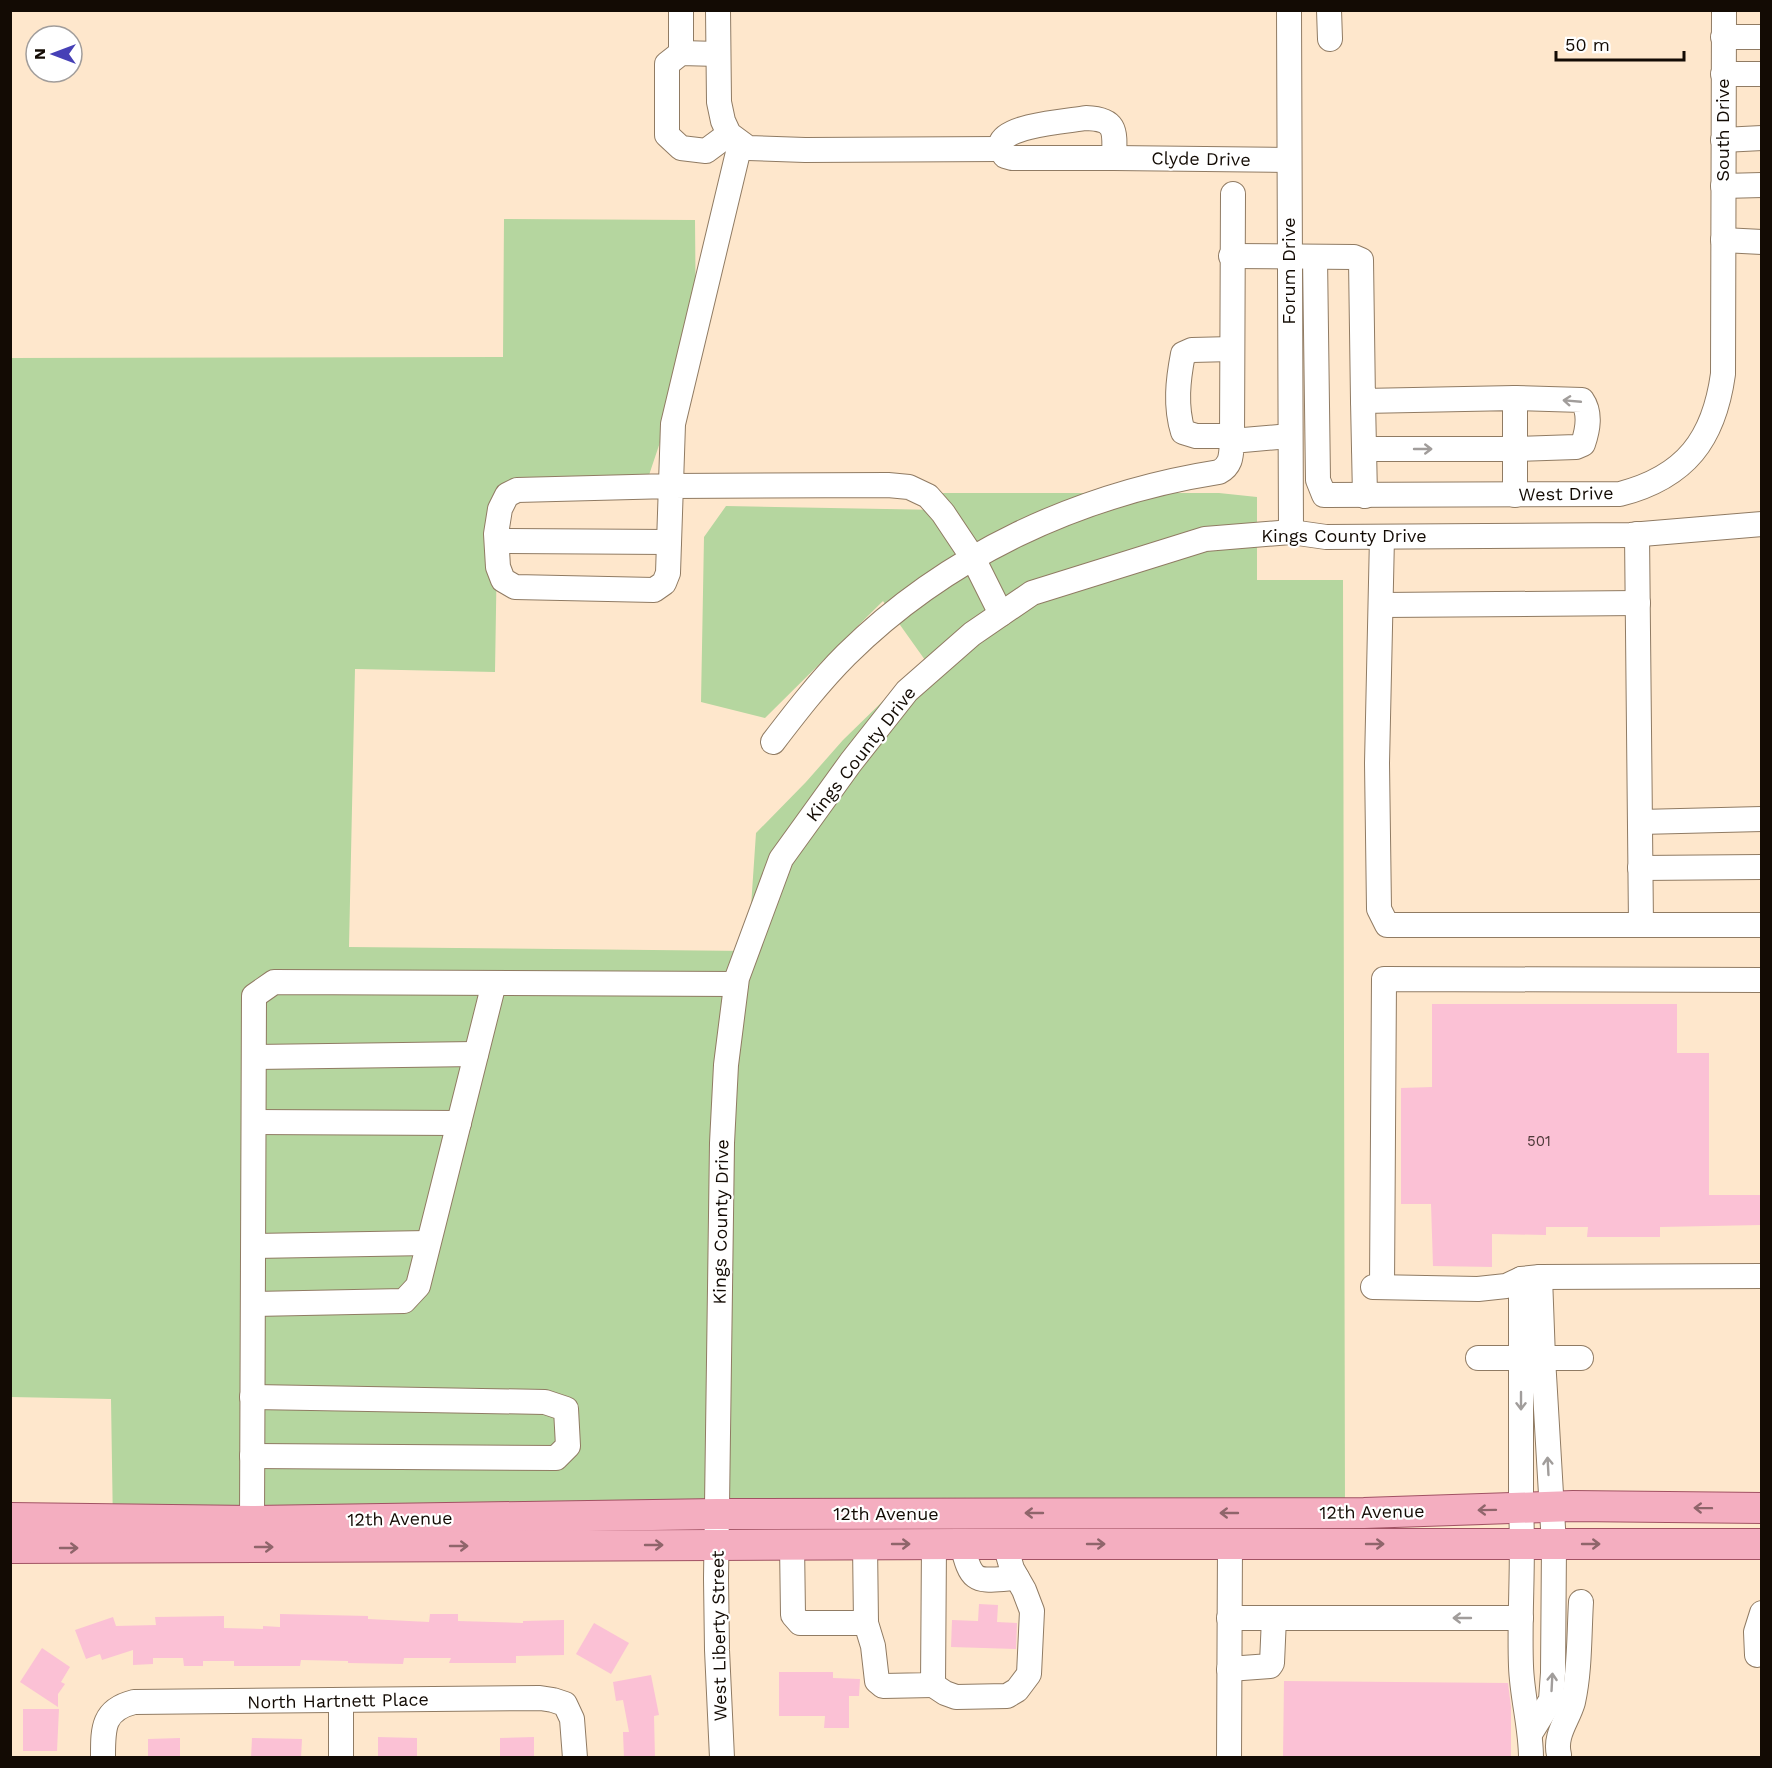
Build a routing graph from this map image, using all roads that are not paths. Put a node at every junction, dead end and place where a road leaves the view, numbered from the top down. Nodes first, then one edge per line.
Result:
1 (681, 10) edge
2 (718, 10) edge
3 (1289, 10) edge
4 (1329, 10) edge
5 (1724, 10) edge
6 (1723, 37) junction
7 (1761, 37) edge
8 (1330, 39) dead end
9 (681, 53) junction
10 (718, 54) junction
11 (1723, 74) junction
12 (1761, 74) edge
13 (1761, 138) edge
14 (734, 139) junction
15 (1723, 140) junction
16 (1000, 148) junction
17 (1114, 158) junction
18 (1289, 160) junction
19 (1761, 185) edge
20 (1723, 186) junction
21 (1233, 194) dead end
22 (1761, 242) edge
23 (1723, 245) junction
24 (1231, 256) junction
25 (1289, 257) junction
26 (1315, 257) junction
27 (1232, 349) junction
28 (1515, 398) junction
29 (1364, 401) junction
30 (1290, 436) junction
31 (1232, 439) junction
32 (1364, 449) junction
33 (1515, 449) junction
34 (671, 486) junction
35 (1515, 495) junction
36 (1365, 496) junction
37 (1761, 524) edge
38 (1291, 532) junction
39 (1637, 534) junction
40 (1382, 537) junction
41 (497, 541) junction
42 (669, 542) junction
43 (973, 558) junction
44 (1638, 603) junction
45 (1382, 605) junction
46 (1001, 614) junction
47 (773, 742) dead end
48 (1761, 819) edge
49 (1640, 822) junction
50 (1761, 867) edge
51 (1640, 868) junction
52 (1641, 925) junction
53 (1761, 925) edge
54 (1761, 980) edge
55 (494, 983) junction
56 (736, 984) junction
57 (476, 1054) junction
58 (255, 1057) junction
59 (255, 1122) junction
60 (459, 1122) junction
61 (428, 1243) junction
62 (254, 1246) junction
63 (1761, 1276) edge
64 (1531, 1278) junction
65 (253, 1304) junction
66 (1478, 1358) dead end
67 (1532, 1358) junction
68 (1581, 1358) dead end
69 (252, 1397) junction
70 (252, 1456) junction
71 (1551, 1507) junction
72 (1761, 1508) edge
73 (1521, 1509) junction
74 (1364, 1513) junction
75 (717, 1514) junction
76 (10, 1518) edge
77 (252, 1521) junction
78 (1230, 1543) junction
79 (792, 1544) junction
80 (866, 1544) junction
81 (948, 1544) junction
82 (1005, 1544) junction
83 (1761, 1544) edge
84 (717, 1545) junction
85 (1523, 1545) junction
86 (1554, 1545) junction
87 (10, 1548) edge
88 (1017, 1578) junction
89 (1581, 1602) dead end
90 (1761, 1613) edge
91 (1229, 1618) junction
92 (1274, 1618) junction
93 (1521, 1618) junction
94 (866, 1623) junction
95 (1757, 1655) dead end
96 (1229, 1669) junction
97 (933, 1685) junction
98 (341, 1702) junction
99 (1530, 1746) edge
100 (1559, 1755) dead end
101 (103, 1758) edge
102 (341, 1758) edge
103 (575, 1758) edge
104 (722, 1758) edge
105 (1229, 1758) edge

1 - 9 street
2 - 10 street
3 - 18 street, Forum Drive
4 - 8 street
5 - 6 street, South Drive
6 - 7 street
6 - 11 street, South Drive
9 - 10 street
9 - 14 street
10 - 14 street
11 - 12 street
11 - 15 street, South Drive
13 - 15 street
14 - 16 street
14 - 34 street
15 - 20 street, South Drive
16 - 17 street, Clyde Drive
16 - 17 street
17 - 18 street, Clyde Drive
18 - 25 street, Forum Drive
19 - 20 street
20 - 23 street, South Drive
21 - 24 street
22 - 23 street
23 - 35 street, West Drive
24 - 25 street
24 - 27 street
25 - 26 street
25 - 30 street, Forum Drive
26 - 29 street
26 - 36 street, West Drive
27 - 31 street
27 - 31 street
28 - 29 street
28 - 33 street
33 -> 28 street
29 - 32 street
30 - 31 street
30 - 38 street, Forum Drive
31 - 43 street
32 -> 33 street
32 - 36 street
33 - 35 street
34 - 41 street
34 - 42 street
34 - 43 street
35 - 36 street, West Drive
37 - 39 street, Kings County Drive
38 - 40 street, Kings County Drive
38 - 46 street, Kings County Drive
39 - 40 street, Kings County Drive
39 - 44 street
40 - 45 street
41 - 42 street
41 - 42 street
43 - 46 street
43 - 47 street
44 - 45 street
44 - 49 street
45 - 52 street
46 - 56 street, Kings County Drive
48 - 49 street
49 - 51 street
50 - 51 street
51 - 52 street
52 - 53 street
54 - 64 street
55 - 56 street
55 - 57 street
55 - 58 street
56 - 75 street, Kings County Drive
57 - 58 street
57 - 60 street
58 - 59 street
59 - 60 street
59 - 62 street
60 - 61 street
61 - 62 street
61 - 65 street
62 - 65 street
63 - 64 street
64 - 67 street
65 - 69 street
66 - 67 street
67 - 68 street
71 -> 67 street
67 -> 73 street
69 - 70 street
69 - 70 street
70 - 77 street
72 -> 71 main road, 12th Avenue
71 - 73 main road, 12th Avenue
71 - 86 street
73 -> 74 main road, 12th Avenue
73 - 85 street
74 -> 75 main road, 12th Avenue
74 - 78 main road
75 - 77 main road, 12th Avenue
75 - 84 street, West Liberty Street
76 - 77 main road, 12th Avenue
82 -> 78 main road, 12th Avenue
78 -> 85 main road, 12th Avenue
78 - 91 street
79 - 80 main road, 12th Avenue
79 - 84 main road, 12th Avenue
79 - 94 street
80 -> 81 main road, 12th Avenue
80 - 94 street
81 - 82 main road, 12th Avenue
81 - 88 street
81 - 97 street
82 - 88 street
86 -> 83 main road, 12th Avenue
87 -> 84 main road, 12th Avenue
84 - 104 street, West Liberty Street
85 - 86 main road, 12th Avenue
85 - 93 street
99 -> 86 street
88 - 97 street
89 - 100 street
90 - 95 street
91 - 92 street
91 - 96 street
93 -> 92 street
92 - 96 street
93 - 99 street
94 - 97 street
96 - 105 street
98 - 101 street, North Hartnett Place
98 - 102 street
98 - 103 street, North Hartnett Place

